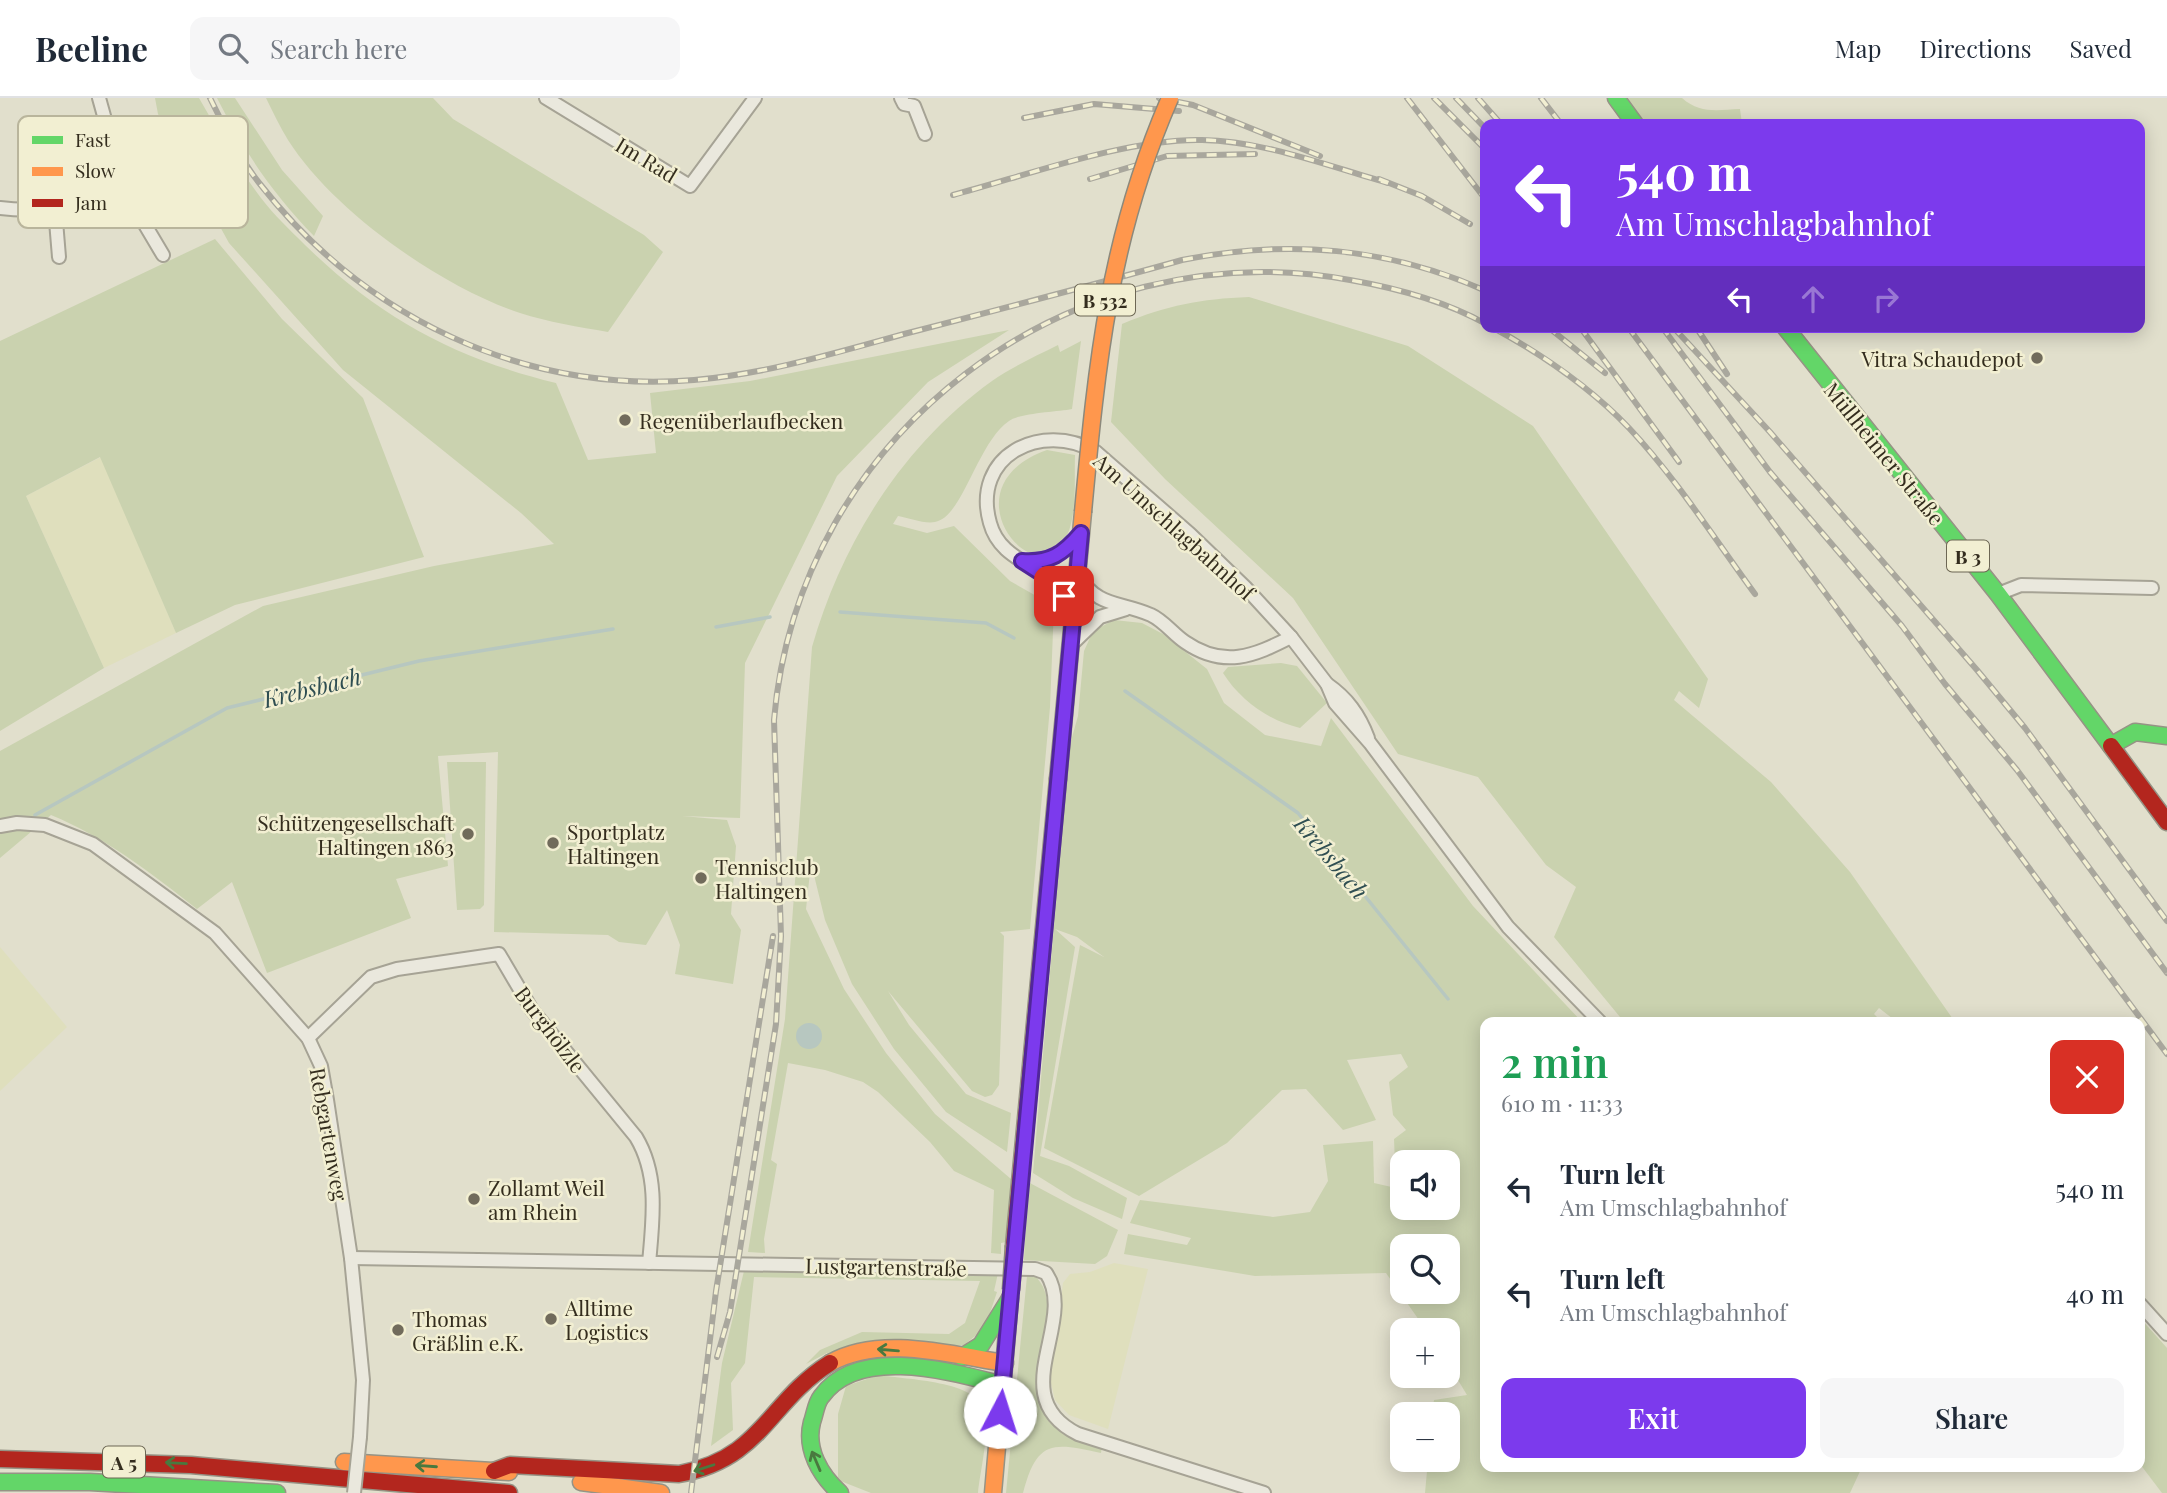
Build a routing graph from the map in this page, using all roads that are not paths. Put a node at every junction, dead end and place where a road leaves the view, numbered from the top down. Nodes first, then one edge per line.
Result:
1 (99, 98) edge
2 (547, 98) edge
3 (755, 98) edge
4 (901, 98) edge
5 (1170, 98) edge
6 (1616, 98) edge
7 (104, 116) edge
8 (1632, 119) edge
9 (925, 134) dead end
10 (0, 208) edge
11 (18, 211) edge
12 (57, 228) edge
13 (147, 228) edge
14 (163, 255) dead end
15 (59, 257) dead end
16 (1790, 333) edge
17 (1081, 533) junction
18 (1022, 561) junction
19 (1077, 574) junction
20 (2152, 588) dead end
21 (1998, 594) junction
22 (1127, 609) junction
23 (1073, 612) junction
24 (1291, 637) junction
25 (1070, 646) junction
26 (2167, 736) edge
27 (2112, 745) junction
28 (2167, 822) edge
29 (0, 826) edge
30 (1595, 1017) edge
31 (308, 1038) junction
32 (351, 1258) junction
33 (649, 1263) junction
34 (1010, 1295) junction
35 (2145, 1310) edge
36 (2167, 1334) edge
37 (962, 1357) junction
38 (1005, 1363) junction
39 (1003, 1385) junction
40 (0, 1459) edge
41 (286, 1470) junction
42 (494, 1471) junction
43 (0, 1482) edge
44 (277, 1493) edge
45 (354, 1493) edge
46 (509, 1493) edge
47 (661, 1493) edge
48 (839, 1493) edge
49 (993, 1493) edge
50 (1264, 1493) edge

1 - 7 street
2 - 3 street, Im Rad
4 - 9 street
5 - 17 main road, B 532, bridge
6 - 8 main road
10 - 11 street
12 - 15 street
13 - 14 street
16 - 21 main road, Müllheimer Straße / B 3
17 - 18 street
17 - 19 main road, B 532
18 - 23 street, Am Umschlagbahnhof
18 - 24 street, Am Umschlagbahnhof
19 - 22 street
19 - 23 main road, B 532
20 - 21 street
21 - 27 main road, Müllheimer Straße / B 3
22 - 24 street
22 - 25 street
23 - 25 main road, B 532
24 - 30 street, Am Umschlagbahnhof
25 - 34 main road, B 532, bridge
26 - 27 main road
27 - 28 main road, B 3
29 - 31 street, Rebgartenweg
31 - 32 street, Rebgartenweg
31 - 33 street, Burghölzle
32 - 33 street, Lustgartenstraße
32 - 45 street, Rebgartenweg, bridge
33 - 50 street, Lustgartenstraße
34 - 37 main road
34 - 38 main road, B 532
35 - 36 street
37 - 38 main road
37 -> 42 main road
38 - 39 main road, B 532
48 -> 39 main road
39 - 49 main road, B 532
41 -> 40 main road, A 5
42 -> 41 main road
41 - 46 main road, A 5
42 - 47 main road
43 - 44 main road, A 5

